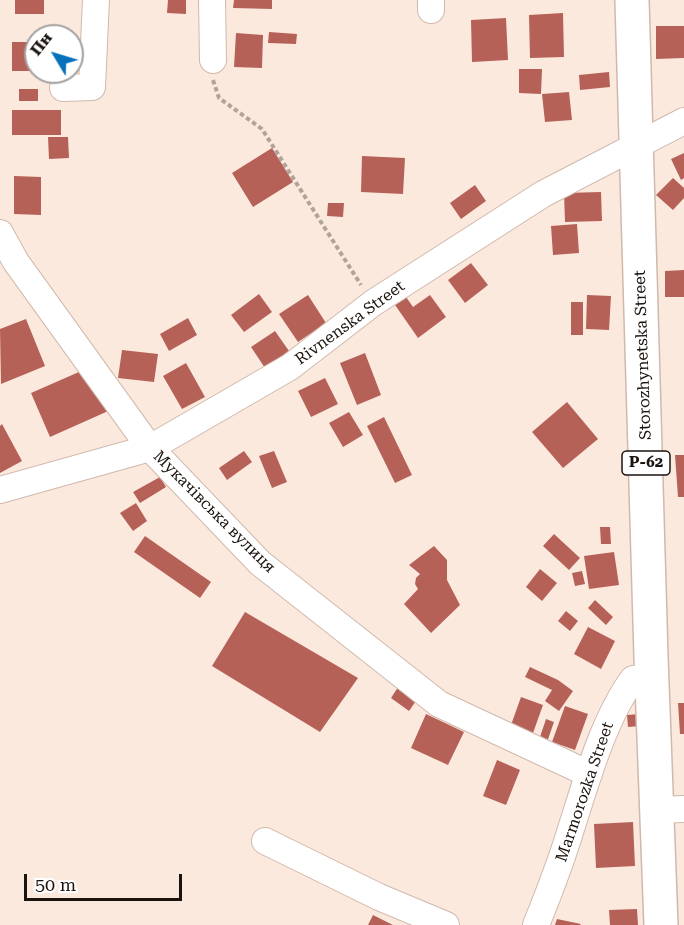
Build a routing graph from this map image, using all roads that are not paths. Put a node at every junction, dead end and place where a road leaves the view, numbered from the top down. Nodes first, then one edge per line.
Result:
1 (96, 0) edge
2 (212, 0) edge
3 (632, 0) edge
4 (213, 60) road end
5 (63, 88) dead end
6 (684, 122) edge
7 (637, 144) junction
8 (0, 233) edge
9 (150, 448) junction
10 (0, 490) edge
11 (652, 676) junction
12 (589, 774) junction
13 (670, 810) edge
14 (265, 841) dead end
15 (446, 925) edge
16 (536, 925) edge
17 (661, 925) edge

1 - 5 street
2 - 4 street
3 - 7 main road, Storozhynetska Street / Р-62
6 - 7 street, Rivnenska Street
7 - 9 street, Rivnenska Street
7 - 11 main road, Storozhynetska Street / Р-62
8 - 9 street, Мукачівська вулиця
9 - 10 street, Rivnenska Street
9 - 12 street, Мукачівська вулиця
11 - 12 street, Marmorozka Street
11 - 13 main road, Storozhynetska Street / Р-62
12 - 16 street, Marmorozka Street
13 - 17 main road, Storozhynetska Street / Р-62
14 - 15 street

